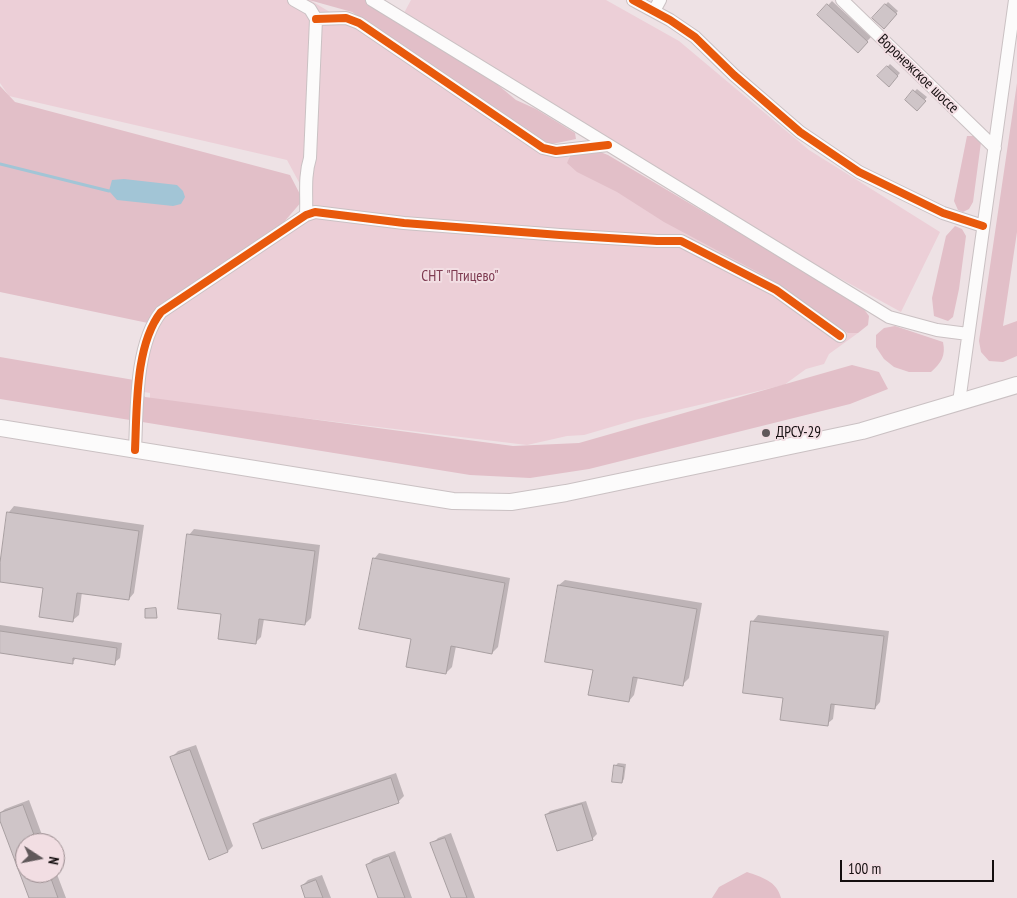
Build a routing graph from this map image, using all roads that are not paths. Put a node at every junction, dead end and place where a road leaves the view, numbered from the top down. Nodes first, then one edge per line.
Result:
1 (294, 0) edge
2 (633, 0) edge
3 (842, 0) edge
4 (1016, 0) edge
5 (375, 1) edge
6 (657, 6) edge
7 (316, 19) junction
8 (608, 145) junction
9 (994, 148) junction
10 (306, 215) junction
11 (984, 226) junction
12 (968, 334) junction
13 (840, 336) dead end
14 (1017, 385) edge
15 (959, 402) junction
16 (0, 428) edge
17 (135, 450) junction

1 - 7 street
2 - 6 street
3 - 9 street, Воронежское шоссе
4 - 9 street
5 - 8 street
6 - 11 street
7 - 8 street
7 - 10 street
8 - 12 street
9 - 11 street
10 - 13 street
10 - 17 street
11 - 12 street
12 - 15 street
14 - 15 main road
15 - 17 main road
16 - 17 main road

